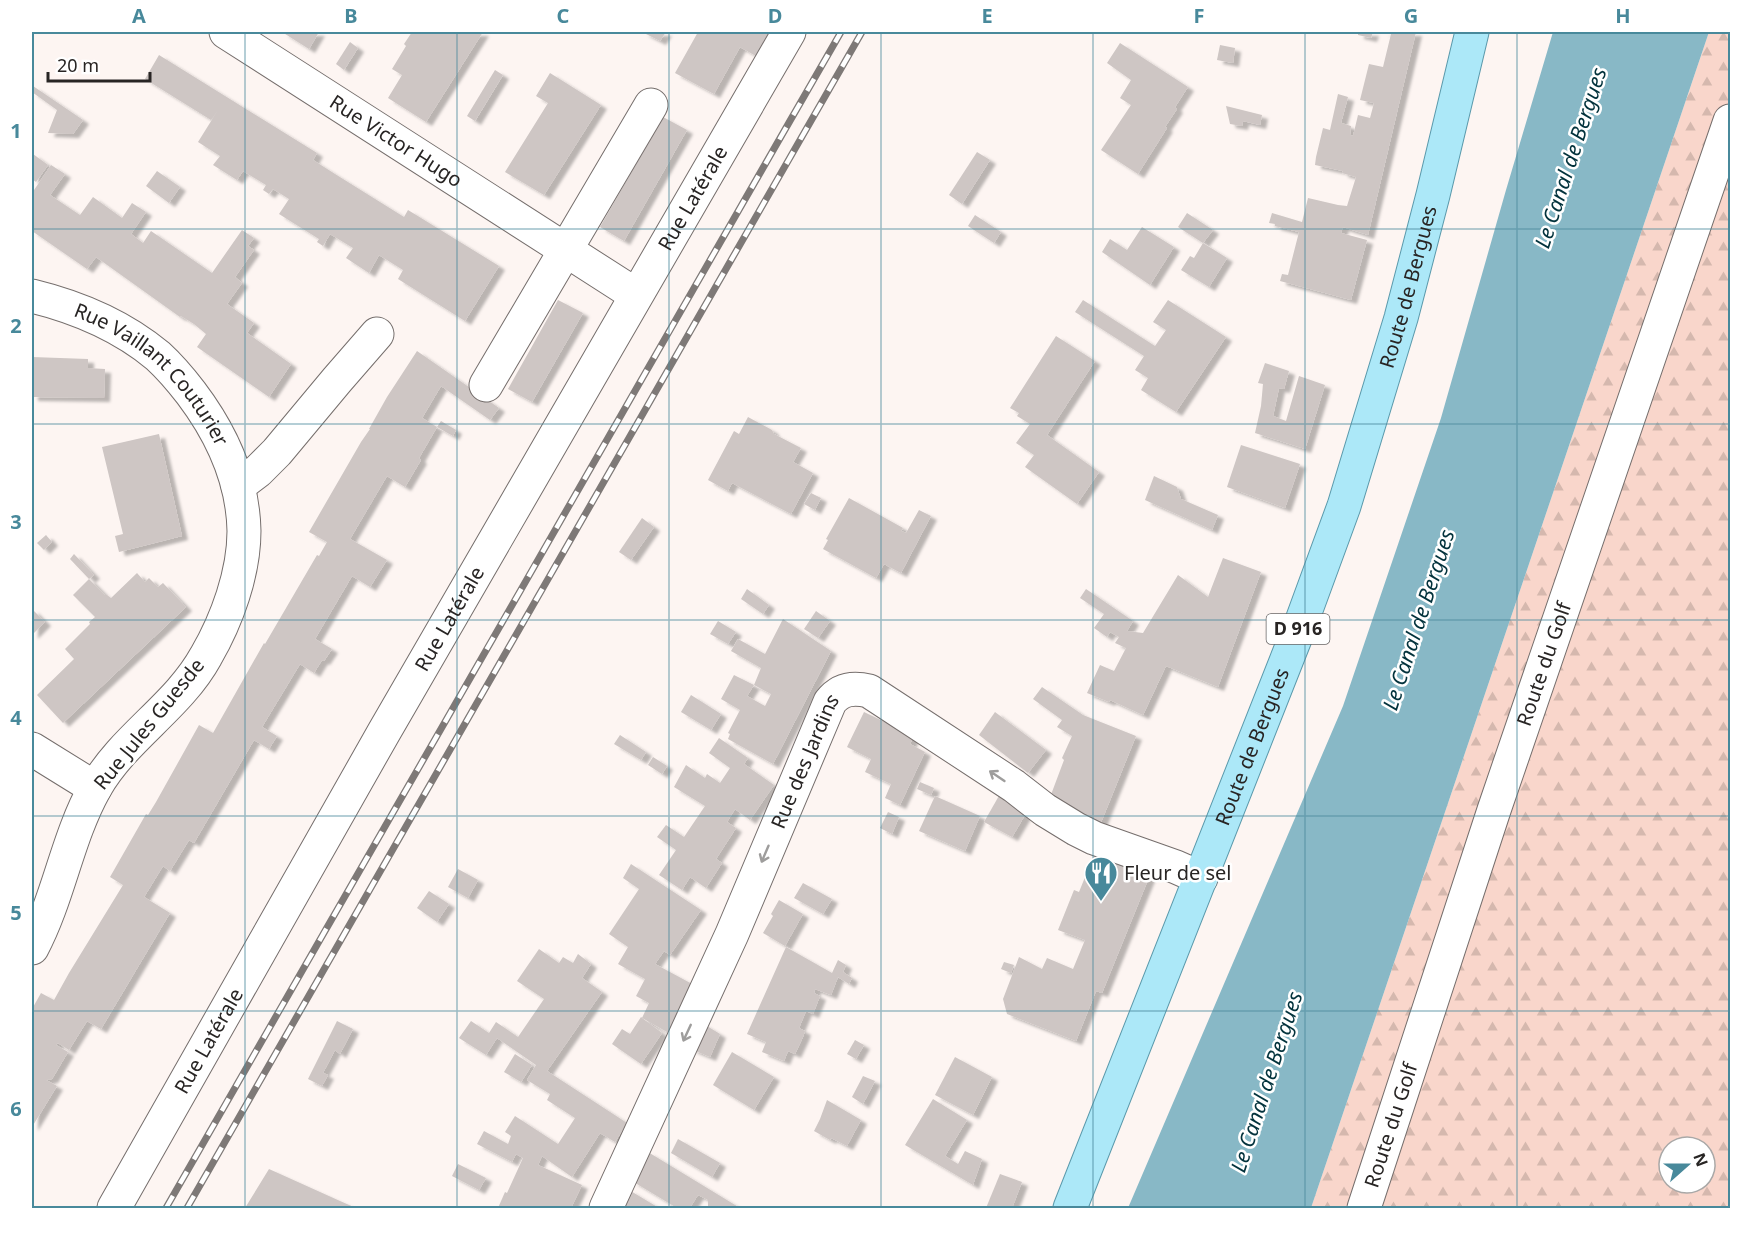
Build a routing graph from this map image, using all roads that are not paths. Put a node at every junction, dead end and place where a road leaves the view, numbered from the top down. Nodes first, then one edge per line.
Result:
1 (226, 32) edge
2 (789, 32) edge
3 (1472, 32) edge
4 (651, 105) dead end
5 (1731, 121) edge
6 (566, 250) junction
7 (636, 295) junction
8 (32, 296) edge
9 (377, 334) dead end
10 (486, 385) dead end
11 (238, 486) junction
12 (32, 749) edge
13 (95, 788) junction
14 (1201, 878) junction
15 (32, 948) edge
16 (114, 1209) edge
17 (606, 1209) edge
18 (1070, 1209) edge
19 (1364, 1209) edge

1 - 6 street, Rue Victor Hugo
2 - 7 street, Rue Latérale
3 - 14 main road, Route de Bergues / D 916
4 - 6 street
5 - 19 street, Route du Golf
6 - 7 street, Rue Victor Hugo
6 - 10 street
7 - 16 street, Rue Latérale
8 - 11 street, Rue Vaillant Couturier
9 - 11 street
11 - 13 street, Rue Jules Guesde
12 - 13 street
13 - 15 street, Rue Jules Guesde
14 -> 17 street, Rue des Jardins
14 - 18 main road, Route de Bergues / D 916

